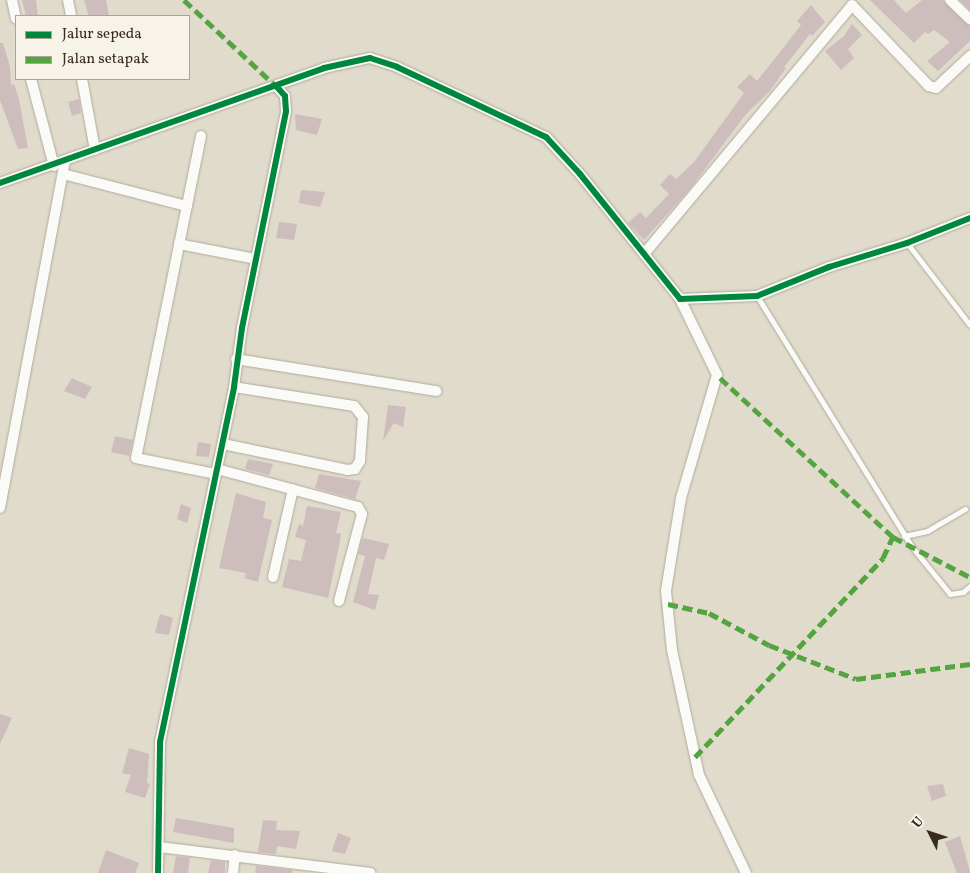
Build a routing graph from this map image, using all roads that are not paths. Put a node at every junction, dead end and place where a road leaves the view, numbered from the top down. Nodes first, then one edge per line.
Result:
1 (12, 0) edge
2 (68, 0) edge
3 (950, 0) edge
4 (850, 3) edge
5 (15, 15) edge
6 (71, 15) edge
7 (970, 19) edge
8 (970, 56) edge
9 (31, 80) edge
10 (82, 80) edge
11 (276, 86) junction
12 (201, 136) dead end
13 (95, 150) junction
14 (65, 162) junction
15 (54, 166) junction
16 (63, 174) junction
17 (0, 183) edge
18 (187, 206) junction
19 (970, 218) edge
20 (907, 243) junction
21 (179, 244) junction
22 (644, 254) junction
23 (256, 259) junction
24 (757, 296) junction
25 (680, 299) junction
26 (970, 325) edge
27 (236, 359) junction
28 (234, 387) junction
29 (436, 391) dead end
30 (223, 444) junction
31 (217, 471) junction
32 (293, 488) junction
33 (0, 508) edge
34 (965, 509) dead end
35 (904, 536) junction
36 (273, 577) dead end
37 (970, 586) edge
38 (339, 601) dead end
39 (159, 848) junction
40 (235, 855) junction
41 (307, 868) edge
42 (158, 873) edge
43 (233, 873) edge
44 (370, 873) edge
45 (746, 873) edge

1 - 5 street
2 - 6 street
3 - 7 street
4 - 8 street
4 - 22 street
9 - 15 street
10 - 13 street
11 - 13 street
11 - 22 street
11 - 23 street
12 - 18 street
13 - 14 street
14 - 15 street
14 - 16 street
15 - 17 street
16 - 18 street
16 - 33 street
18 - 21 street
19 - 20 street
20 - 24 street
20 - 26 lane
21 - 23 street
21 - 31 street
22 - 25 street
23 - 27 street
24 - 25 street
24 - 35 lane
25 - 45 street
27 - 28 street
27 - 29 street
28 - 30 street
28 - 30 street
30 - 31 street
31 - 32 street
31 - 39 street
32 - 36 street
32 - 38 street
34 - 35 lane
35 - 37 lane
39 - 40 street
39 - 42 street
40 - 41 street
40 - 43 street
41 - 44 street

